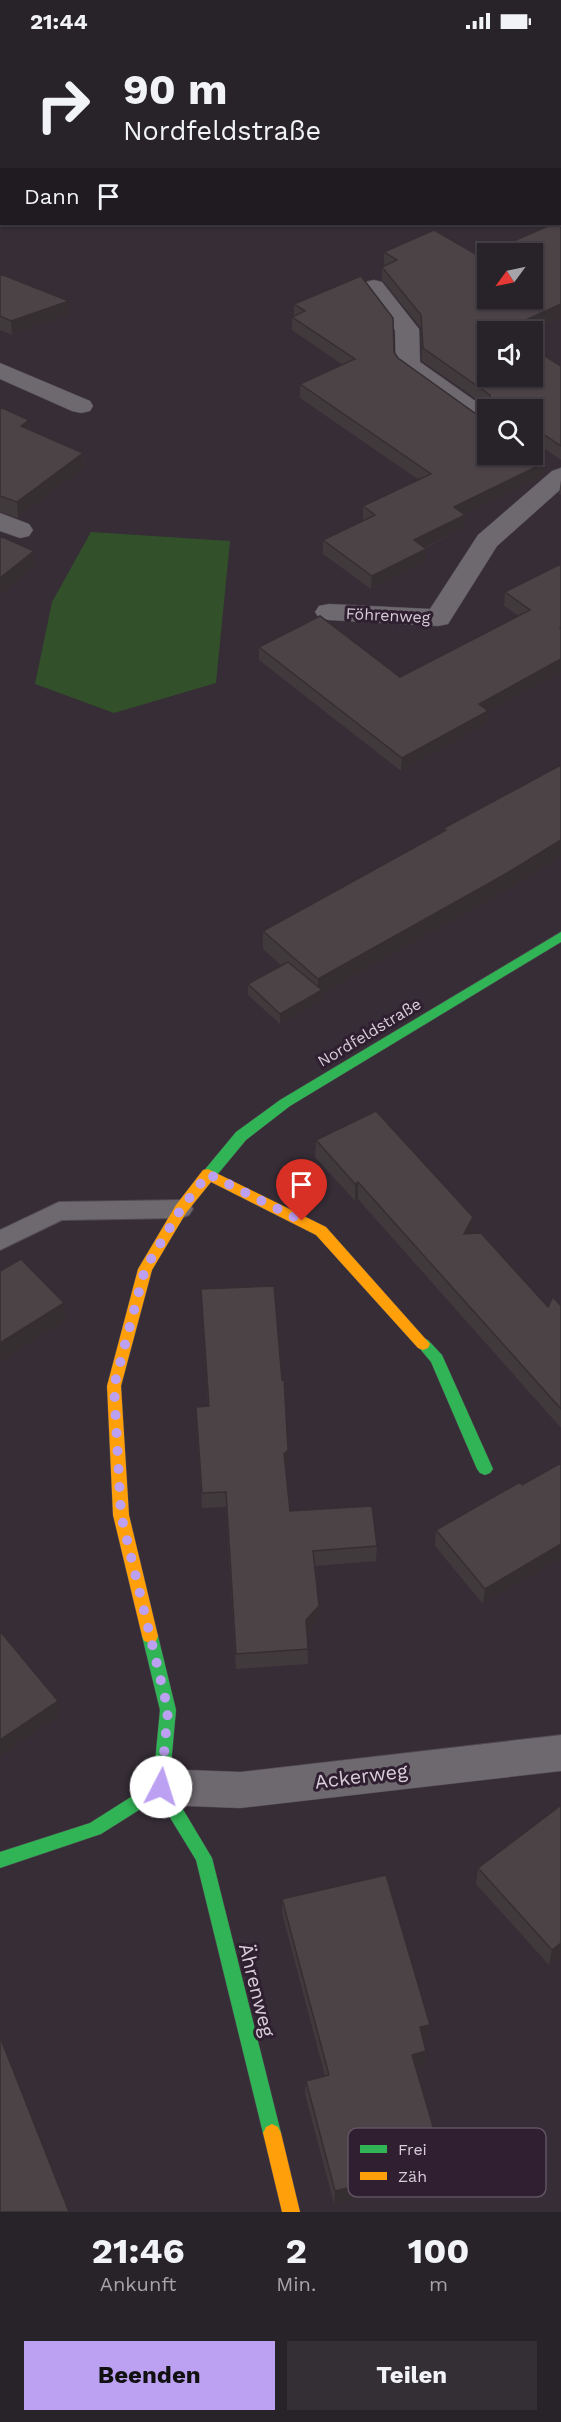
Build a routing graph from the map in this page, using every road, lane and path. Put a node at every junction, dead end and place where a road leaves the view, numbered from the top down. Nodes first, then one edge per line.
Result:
1 (374, 287) dead end
2 (0, 370) edge
3 (81, 406) dead end
4 (477, 414) edge
5 (555, 471) edge
6 (329, 612) dead end
7 (561, 936) edge
8 (208, 1174) junction
9 (181, 1209) junction
10 (0, 1241) edge
11 (485, 1469) dead end
12 (561, 1753) edge
13 (161, 1787) junction
14 (0, 1860) edge
15 (291, 2212) edge

1 - 4 street
2 - 3 street
5 - 6 street, Föhrenweg
7 - 8 street, Nordfeldstraße
8 - 9 street, Nordfeldstraße
8 - 11 street
9 - 10 lane
9 - 13 street, Nordfeldstraße
12 - 13 street, Ackerweg
13 - 14 street
13 - 15 street, Ährenweg

